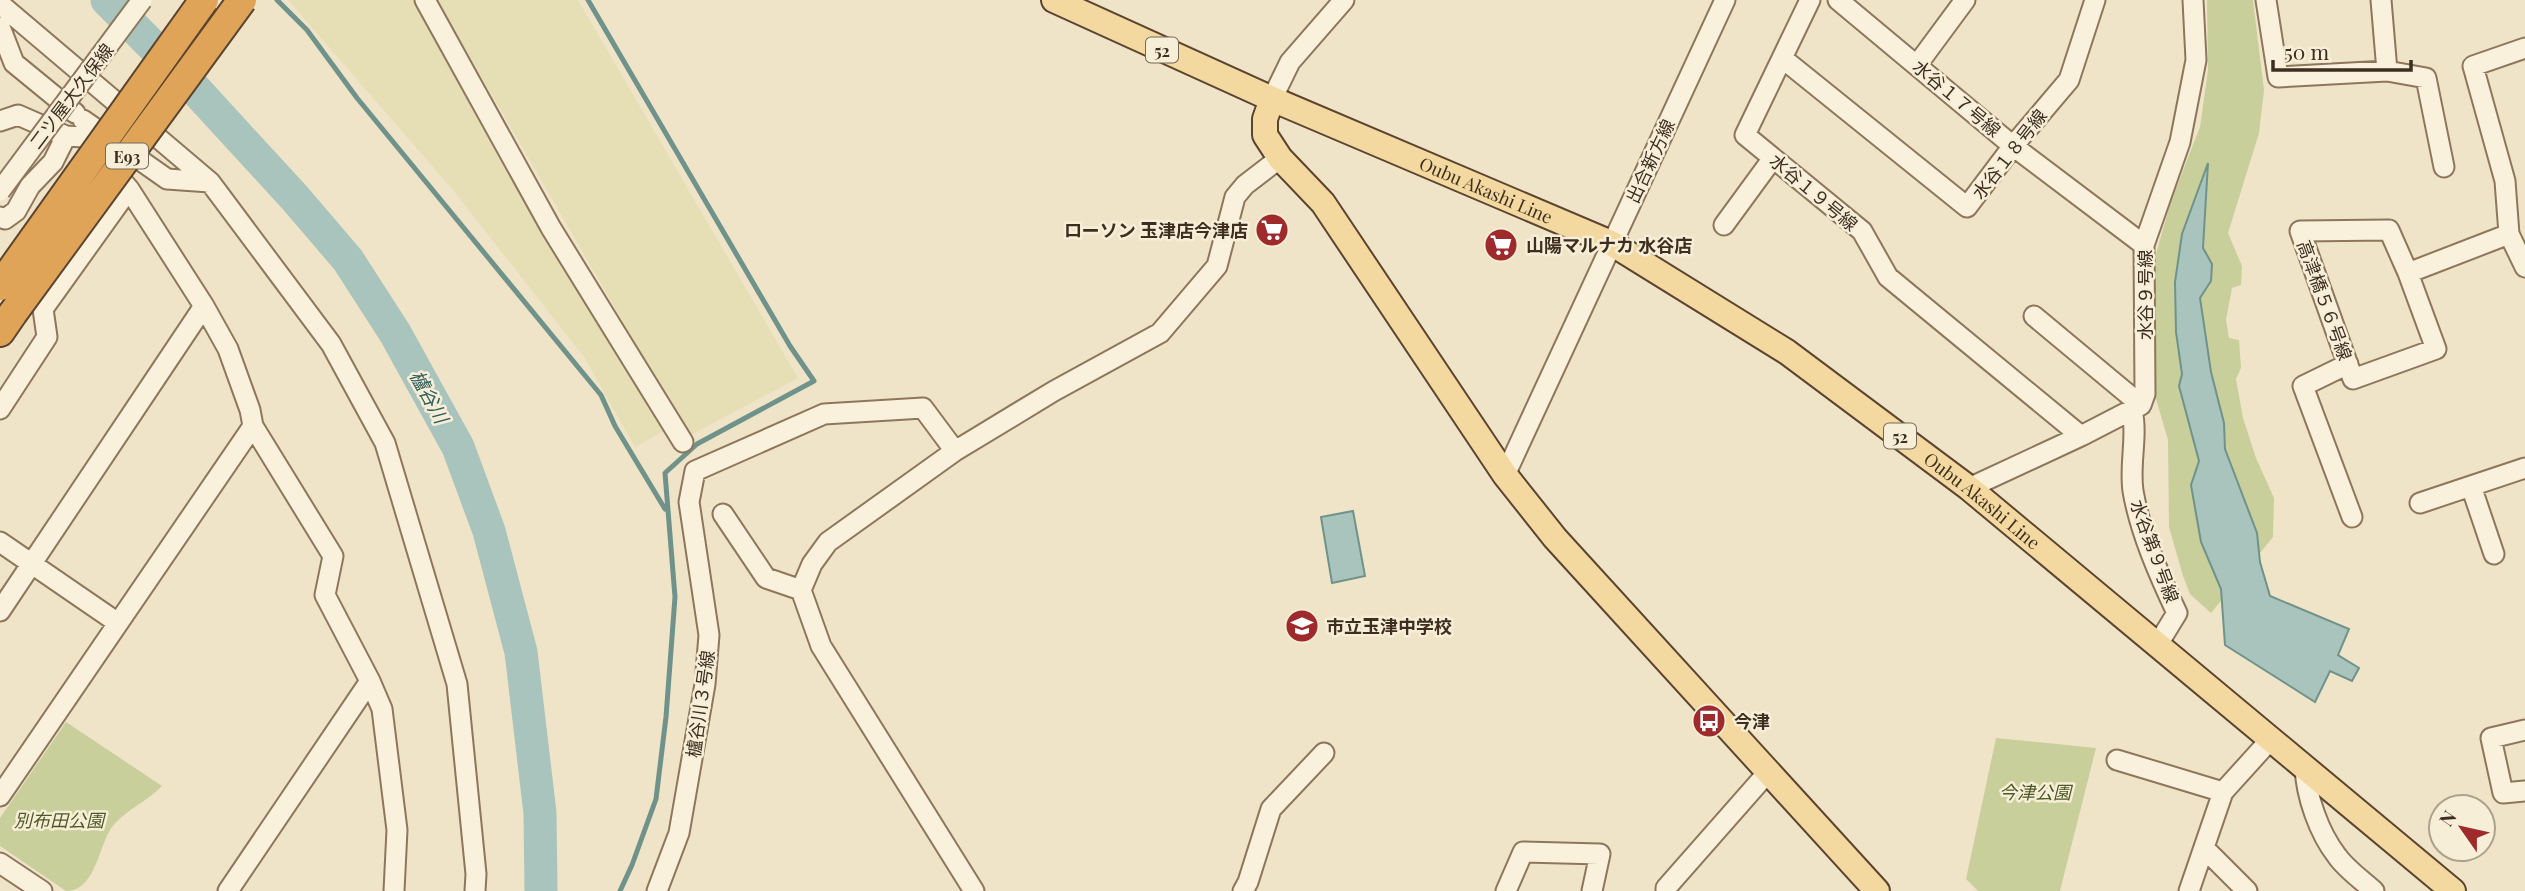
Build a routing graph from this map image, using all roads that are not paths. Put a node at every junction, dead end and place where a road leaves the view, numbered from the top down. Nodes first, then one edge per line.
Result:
1 (142, 0) edge
2 (204, 0) edge
3 (242, 0) edge
4 (425, 0) edge
5 (1054, 0) edge
6 (1345, 0) edge
7 (1725, 0) edge
8 (1810, 0) edge
9 (1838, 0) edge
10 (1965, 0) edge
11 (2095, 0) edge
12 (2193, 0) edge
13 (2266, 0) edge
14 (2381, 0) edge
15 (0, 4) edge
16 (0, 27) edge
17 (2525, 48) edge
18 (1782, 58) junction
19 (1917, 65) junction
20 (2387, 71) junction
21 (1272, 99) junction
22 (0, 121) edge
23 (78, 131) junction
24 (2013, 146) junction
25 (1280, 158) junction
26 (1773, 158) junction
27 (2444, 167) dead end
28 (210, 182) junction
29 (129, 189) junction
30 (0, 191) edge
31 (0, 218) edge
32 (1724, 225) dead end
33 (2509, 234) junction
34 (1611, 243) junction
35 (2144, 245) junction
36 (2525, 267) edge
37 (2408, 273) junction
38 (0, 286) edge
39 (204, 306) junction
40 (2034, 316) dead end
41 (6, 322) edge
42 (2348, 364) junction
43 (2137, 407) junction
44 (0, 409) edge
45 (253, 426) junction
46 (2081, 436) junction
47 (684, 442) dead end
48 (956, 451) junction
49 (2525, 468) edge
50 (1505, 475) junction
51 (2471, 486) junction
52 (1969, 488) junction
53 (2420, 503) dead end
54 (723, 514) dead end
55 (2352, 517) dead end
56 (0, 542) edge
57 (2494, 554) dead end
58 (32, 564) junction
59 (801, 590) junction
60 (0, 611) edge
61 (118, 623) junction
62 (2158, 644) junction
63 (370, 681) junction
64 (2525, 730) edge
65 (2271, 739) junction
66 (1324, 753) dead end
67 (2117, 760) dead end
68 (2305, 767) junction
69 (1769, 771) junction
70 (2525, 791) edge
71 (2223, 792) junction
72 (0, 796) edge
73 (2204, 848) junction
74 (0, 863) edge
75 (1666, 890) edge
76 (42, 891) edge
77 (228, 891) edge
78 (394, 891) edge
79 (475, 891) edge
80 (657, 891) edge
81 (974, 891) edge
82 (1243, 891) edge
83 (1506, 891) edge
84 (1592, 891) edge
85 (1877, 891) edge
86 (2189, 891) edge
87 (2247, 891) edge
88 (2374, 891) edge
89 (2454, 891) edge

1 - 30 street, 二ツ屋大久保線, bridge
2 - 38 highway, E93, bridge
3 - 41 highway, E93, bridge
4 - 47 street
5 - 21 main road, Oubu Akashi Line / 52
6 - 21 street
7 - 34 street, 出合新方線
8 - 18 street, 水谷１９号線
9 - 19 street, 水谷１７号線
10 - 19 street
11 - 24 street, 水谷１８号線
12 - 35 street, 水谷９号線
13 - 20 street
14 - 20 street
15 - 28 street
16 - 23 street
17 - 33 street
18 - 24 street, 水谷１８号線
18 - 26 street, 水谷１９号線
19 - 24 street, 水谷１７号線
20 - 27 street
21 - 25 main road
21 - 34 main road, Oubu Akashi Line / 52
22 - 23 street
23 - 28 street
23 - 29 street
23 - 31 street
24 - 35 street, 水谷１７号線
25 - 48 street
25 - 50 main road
26 - 32 street
26 - 46 street, 水谷１９号線
28 - 79 street
29 - 39 street
29 - 44 street
33 - 36 street
33 - 37 street
34 - 50 street, 出合新方線
34 - 52 main road, Oubu Akashi Line / 52
35 - 43 street, 水谷９号線
37 - 42 street, 高津橋５６号線
37 - 42 street, 高津橋５６号線
39 - 45 street
39 - 58 street
40 - 43 street
42 - 55 street
43 - 46 street
43 - 62 street, 水谷第９号線
45 - 61 street
45 - 63 street
46 - 52 street
48 - 59 street
48 - 80 street, 櫨谷川３号線
49 - 51 street
50 - 69 main road
51 - 53 street
51 - 57 street
52 - 62 main road, Oubu Akashi Line / 52
54 - 59 street
56 - 58 street
58 - 60 street
58 - 61 street
59 - 81 street
61 - 72 street
62 - 65 main road, Oubu Akashi Line / 52
63 - 77 street
63 - 78 street
64 - 70 street
65 - 68 main road, Oubu Akashi Line / 52
65 - 71 street
66 - 82 street
67 - 71 street
68 - 88 street
68 - 89 main road, Oubu Akashi Line / 52
69 - 75 street
69 - 85 main road
71 - 73 street
73 - 86 street
73 - 87 street
74 - 76 street
83 - 84 street

